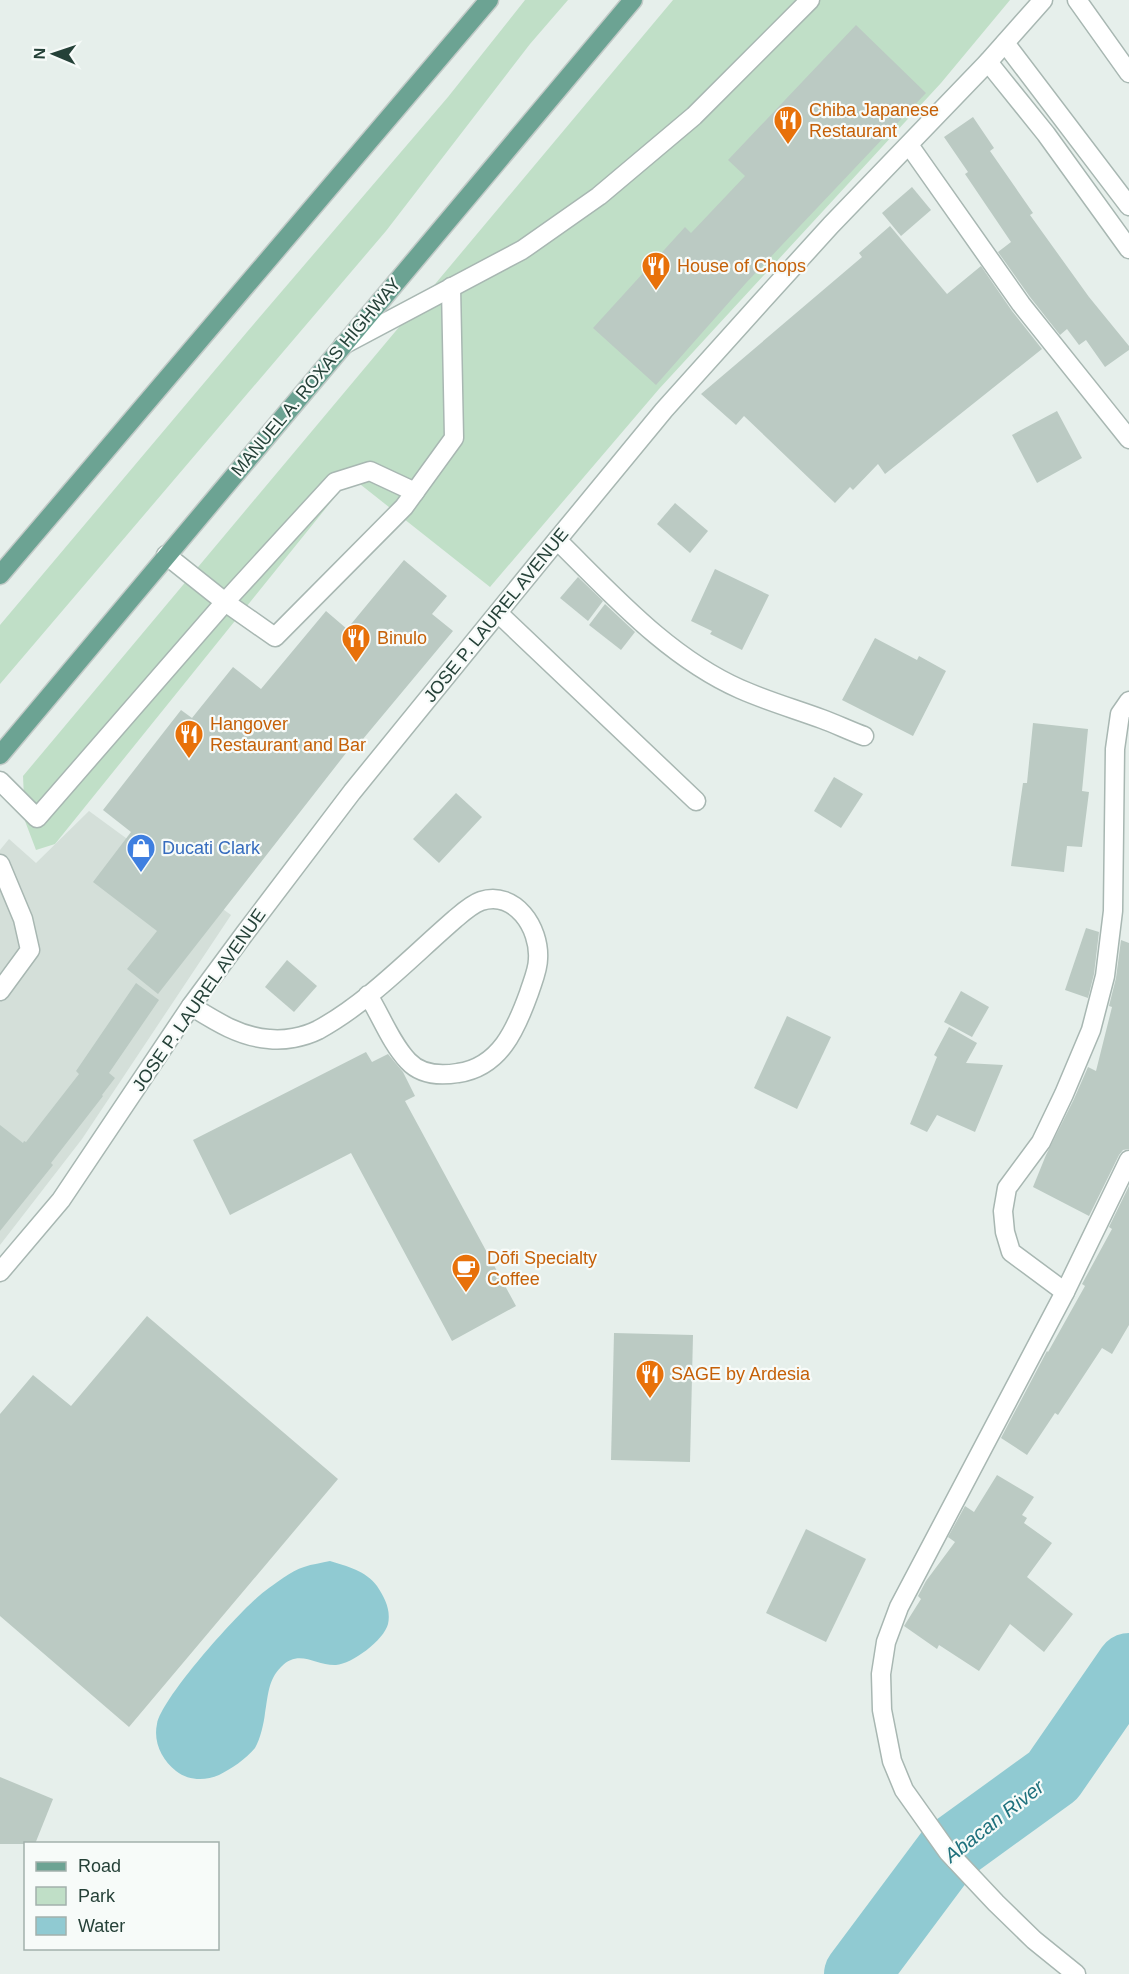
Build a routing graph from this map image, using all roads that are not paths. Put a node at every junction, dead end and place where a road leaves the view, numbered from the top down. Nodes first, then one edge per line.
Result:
1 (489, 0) edge
2 (633, 0) edge
3 (810, 0) edge
4 (1043, 0) edge
5 (1077, 0) edge
6 (1005, 43) junction
7 (988, 62) junction
8 (1129, 73) edge
9 (1064, 119) junction
10 (1046, 135) junction
11 (909, 145) junction
12 (1129, 206) edge
13 (1128, 244) edge
14 (451, 287) junction
15 (342, 346) junction
16 (1129, 439) edge
17 (415, 492) junction
18 (558, 540) junction
19 (166, 555) junction
20 (0, 575) edge
21 (225, 602) junction
22 (498, 613) junction
23 (1129, 701) edge
24 (864, 736) dead end
25 (0, 755) edge
26 (0, 781) edge
27 (696, 801) dead end
28 (0, 864) edge
29 (0, 991) edge
30 (368, 995) junction
31 (191, 1006) junction
32 (1129, 1160) edge
33 (0, 1272) edge
34 (1065, 1292) junction
35 (1076, 1974) edge

1 - 20 main road
2 - 15 main road, MANUEL A. ROXAS HIGHWAY
3 - 14 street
4 - 6 street, JOSE P. LAUREL AVENUE
5 - 8 street
6 - 7 street, JOSE P. LAUREL AVENUE
6 - 9 street
7 - 10 street
7 - 11 street, JOSE P. LAUREL AVENUE
9 - 10 street
9 - 12 street
10 - 13 street
11 - 16 street
11 - 18 street, JOSE P. LAUREL AVENUE
14 - 15 street
14 - 17 street
15 - 19 main road, MANUEL A. ROXAS HIGHWAY
17 - 21 street
17 - 21 street
18 - 22 street, JOSE P. LAUREL AVENUE
18 - 24 street
19 - 21 street
19 - 25 main road, MANUEL A. ROXAS HIGHWAY
21 - 26 street
22 - 27 street
22 - 31 street, JOSE P. LAUREL AVENUE
23 - 34 street
28 - 29 street
30 - 30 street
30 - 31 street
31 - 33 street, JOSE P. LAUREL AVENUE
32 - 34 street
34 - 35 street

